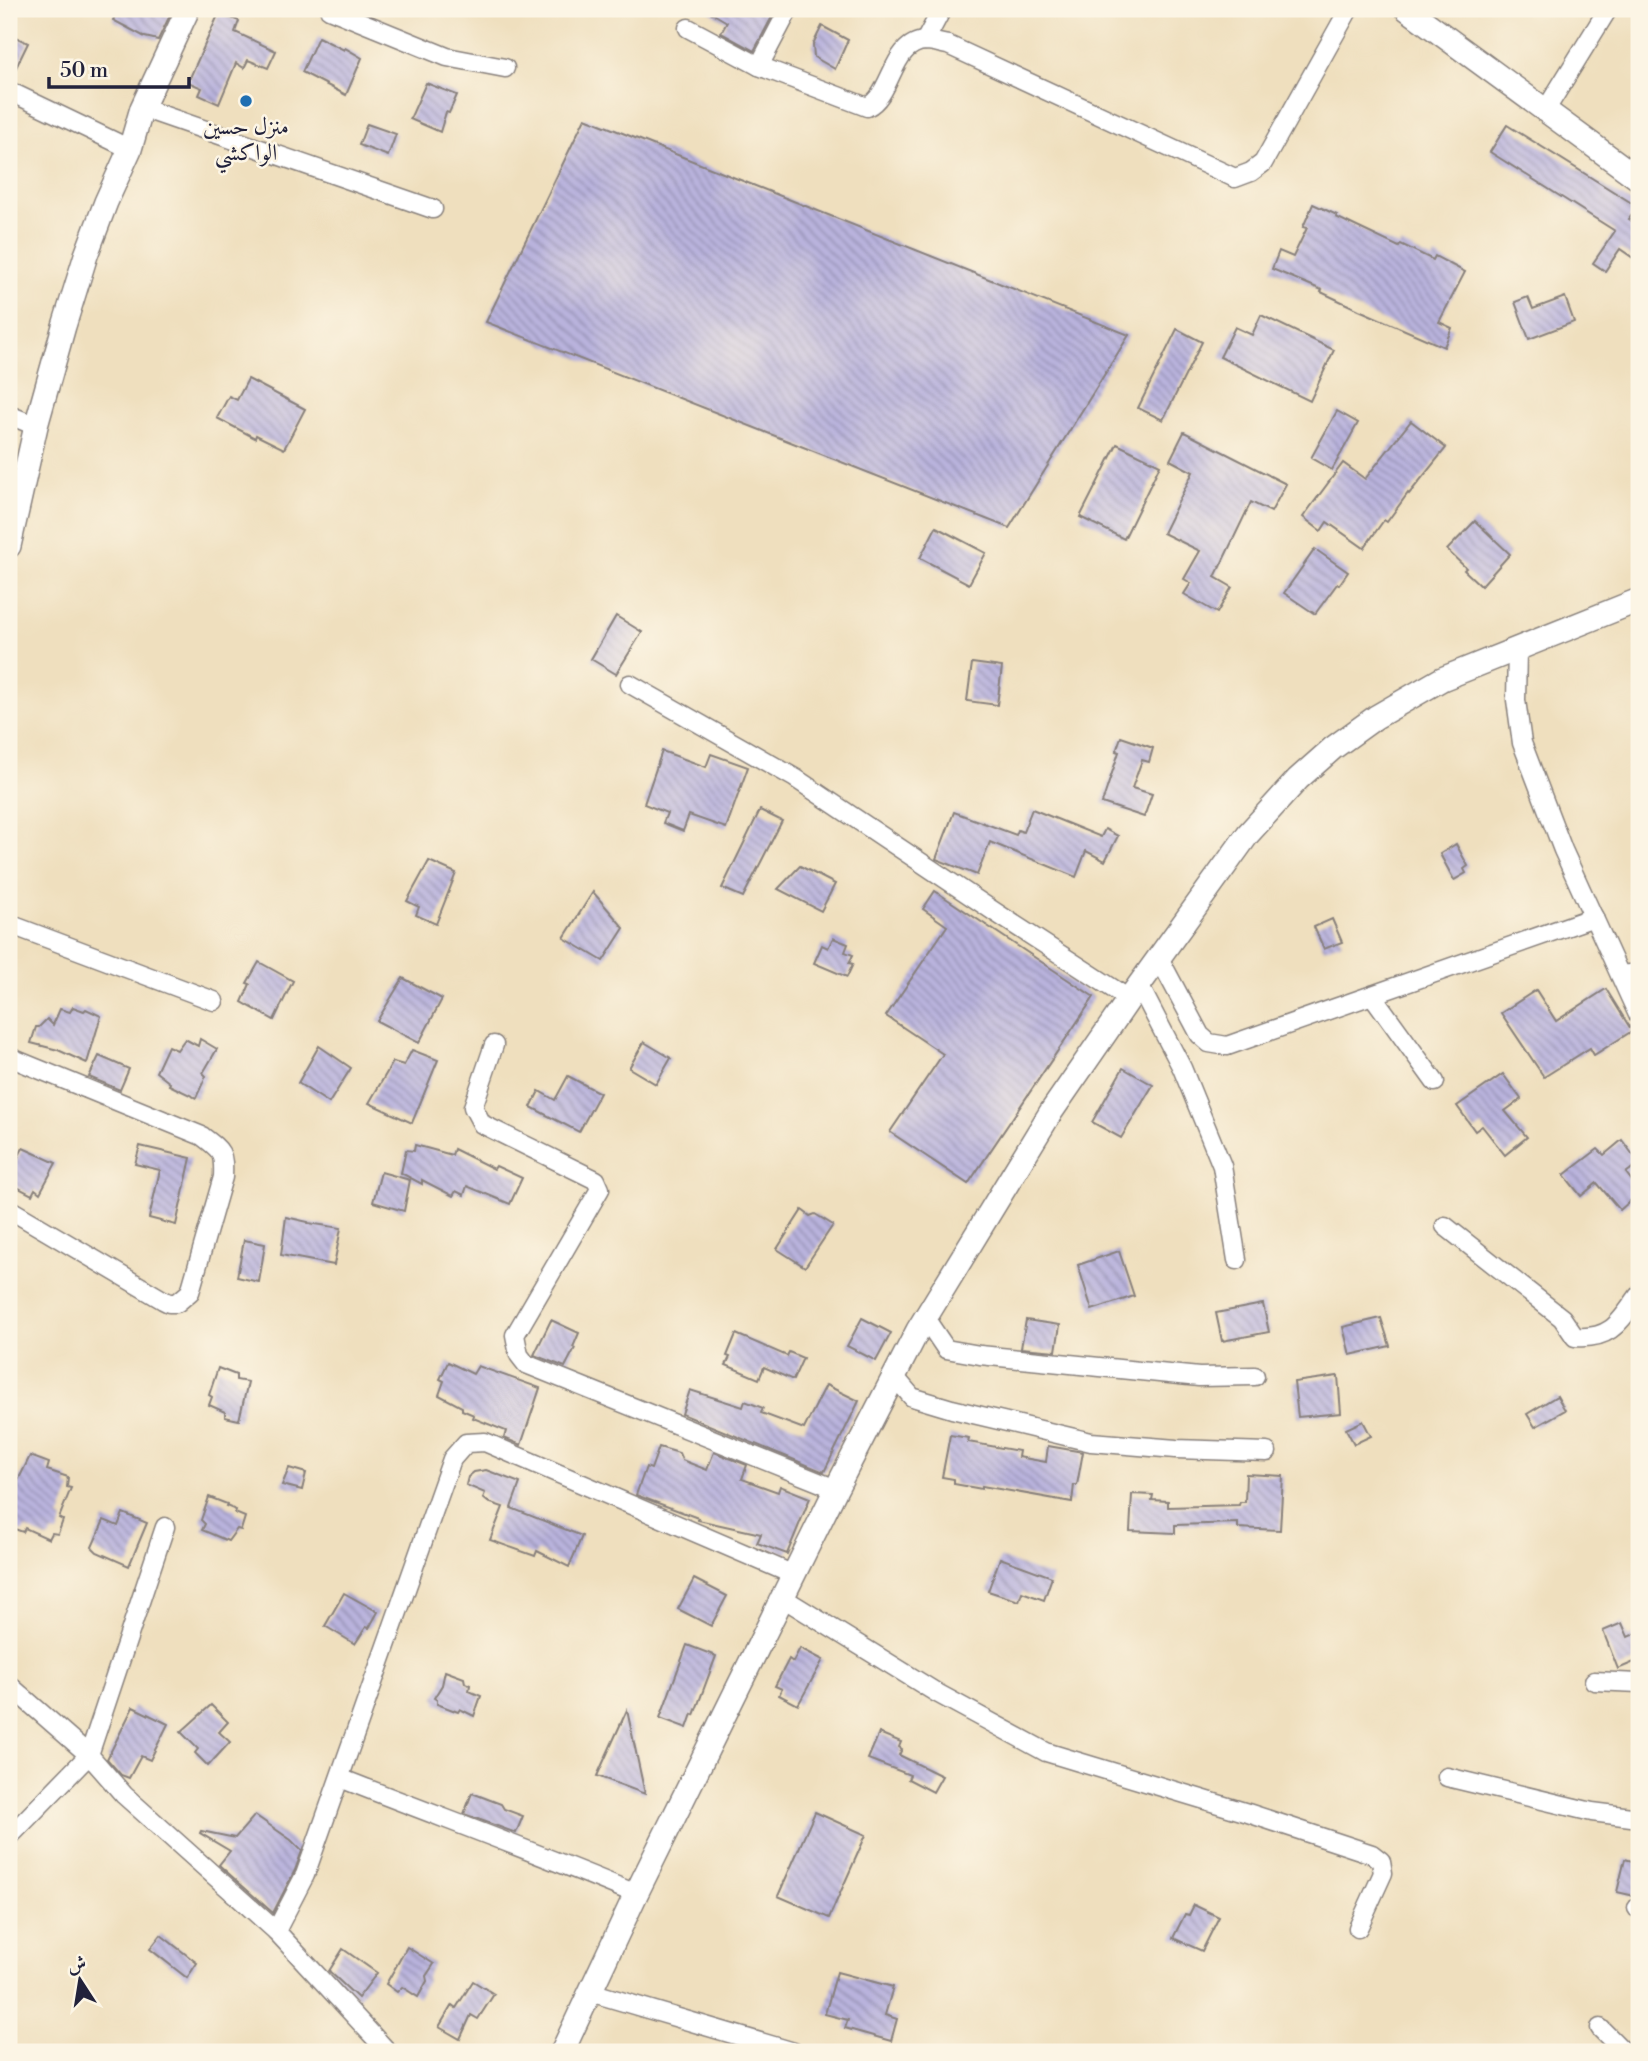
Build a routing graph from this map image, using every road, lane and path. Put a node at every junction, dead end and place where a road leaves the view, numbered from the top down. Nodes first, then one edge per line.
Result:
1 (188, 9) edge
2 (329, 9) edge
3 (789, 9) edge
4 (942, 9) edge
5 (1349, 9) edge
6 (1407, 9) edge
7 (1608, 9) edge
8 (688, 28) dead end
9 (925, 41) junction
10 (759, 66) junction
11 (505, 68) dead end
12 (9, 91) edge
13 (142, 108) junction
14 (1545, 111) junction
15 (130, 149) junction
16 (1639, 179) edge
17 (433, 209) dead end
18 (9, 415) edge
19 (36, 426) junction
20 (9, 546) edge
21 (1639, 600) edge
22 (1517, 650) junction
23 (630, 684) dead end
24 (1594, 917) junction
25 (9, 924) edge
26 (1159, 958) junction
27 (1639, 973) edge
28 (1620, 975) junction
29 (1134, 992) junction
30 (1372, 995) junction
31 (214, 1001) dead end
32 (1639, 1017) edge
33 (494, 1045) dead end
34 (9, 1057) edge
35 (1435, 1082) dead end
36 (9, 1209) edge
37 (1445, 1226) dead end
38 (1237, 1260) dead end
39 (1639, 1294) edge
40 (925, 1318) junction
41 (894, 1376) junction
42 (1255, 1376) dead end
43 (1267, 1452) dead end
44 (836, 1489) junction
45 (165, 1527) dead end
46 (794, 1575) junction
47 (783, 1598) junction
48 (1594, 1681) dead end
49 (1639, 1684) edge
50 (9, 1685) edge
51 (89, 1755) junction
52 (1447, 1777) dead end
53 (340, 1778) junction
54 (1639, 1818) edge
55 (9, 1837) edge
56 (636, 1894) junction
57 (1358, 1927) dead end
58 (276, 1931) junction
59 (590, 1992) junction
60 (1600, 2028) dead end
61 (388, 2052) edge
62 (562, 2052) edge
63 (793, 2052) edge
64 (1624, 2052) edge

1 - 13 street
2 - 11 street
3 - 10 street
4 - 9 street
5 - 9 street
6 - 14 street
7 - 14 street
8 - 10 street
9 - 10 street
12 - 15 street
13 - 15 street
13 - 17 street
14 - 16 street
15 - 19 street
18 - 19 street
19 - 20 street
21 - 22 street
22 - 24 street
22 - 26 street
23 - 29 street
24 - 28 street
24 - 30 street
25 - 31 street
26 - 29 street
26 - 30 street
27 - 28 street
28 - 32 street
29 - 38 street
29 - 40 street
30 - 35 street
33 - 44 street
34 - 36 street
37 - 39 street
40 - 41 street
40 - 42 street
41 - 43 street
41 - 44 street
44 - 46 street
45 - 51 street
46 - 47 street
46 - 53 street
47 - 56 street
47 - 57 street
48 - 49 street
50 - 51 street
51 - 55 street
51 - 58 street
52 - 54 street
53 - 56 street
53 - 58 street
56 - 59 street
58 - 61 street
59 - 62 street
59 - 63 street
60 - 64 street

